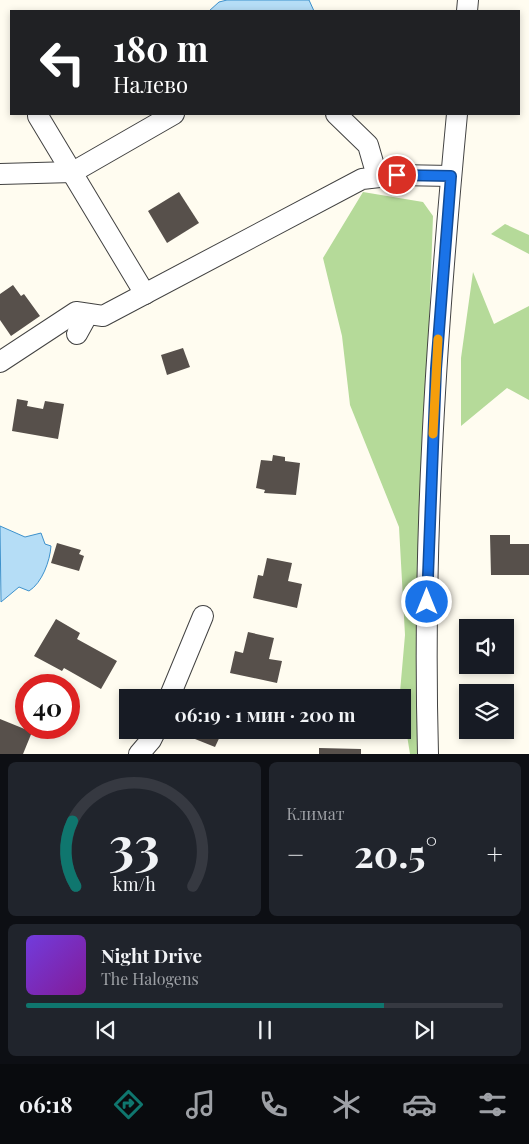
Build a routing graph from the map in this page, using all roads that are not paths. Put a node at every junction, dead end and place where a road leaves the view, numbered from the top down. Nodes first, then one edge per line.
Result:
1 (172, 115) edge
2 (337, 115) edge
3 (457, 115) edge
4 (38, 116) dead end
5 (73, 172) junction
6 (0, 174) edge
7 (377, 176) junction
8 (451, 176) junction
9 (145, 294) junction
10 (88, 314) junction
11 (77, 334) dead end
12 (0, 362) edge
13 (202, 616) dead end
14 (173, 689) edge
15 (152, 739) edge
16 (139, 754) edge
17 (428, 754) edge

1 - 5 street
2 - 7 street
3 - 8 street
4 - 5 street
5 - 6 street
5 - 9 street
7 - 8 street
7 - 9 street
8 - 17 street
9 - 10 street
10 - 11 street
10 - 12 street
13 - 14 street
15 - 16 street

